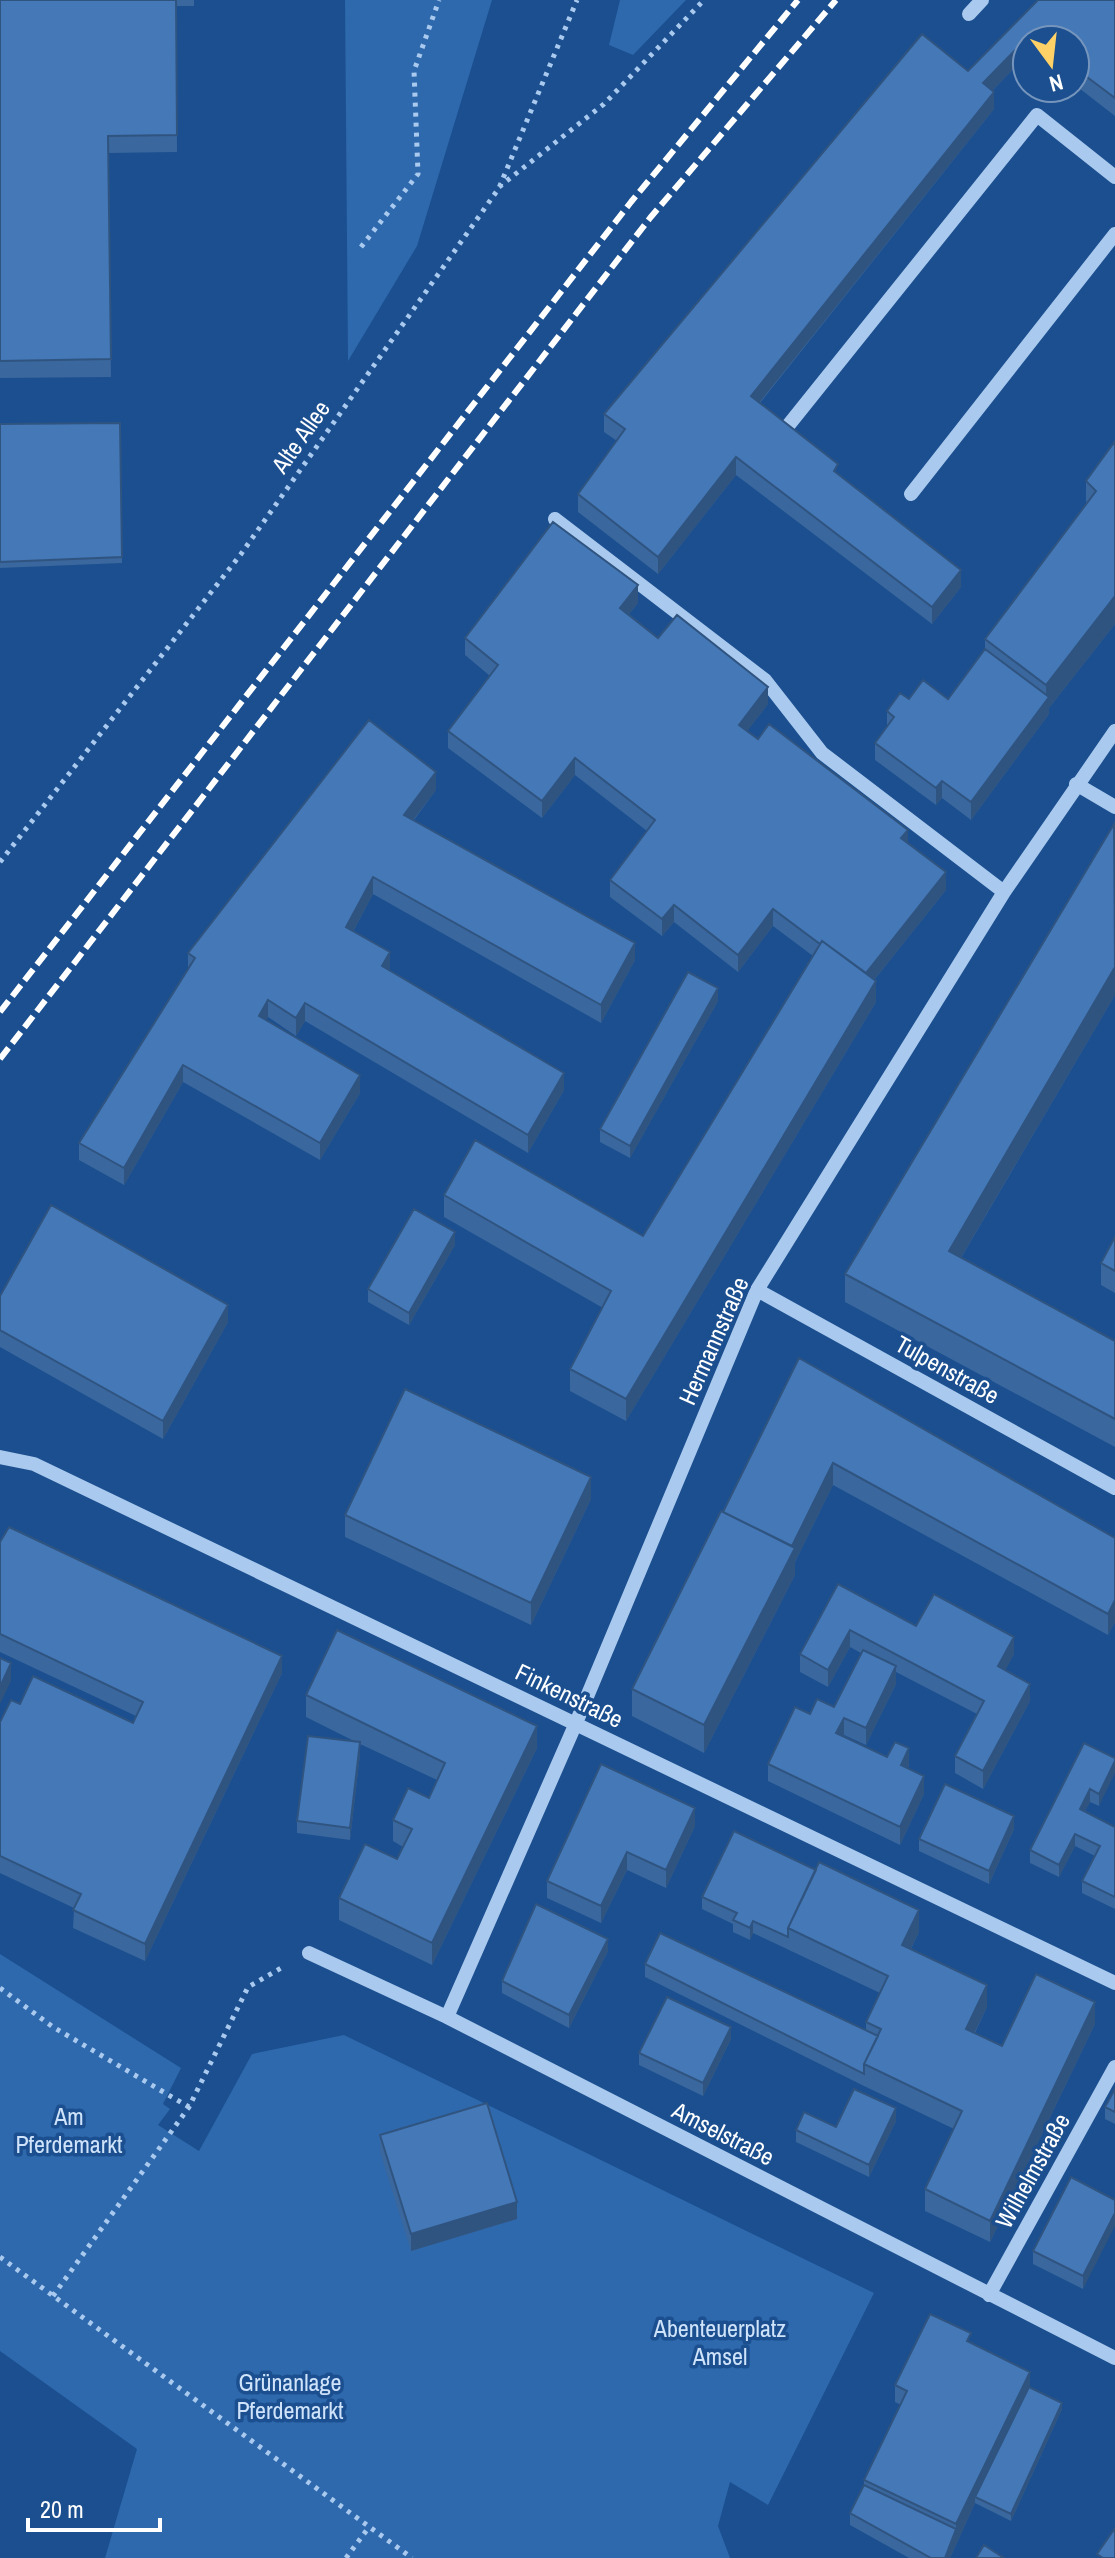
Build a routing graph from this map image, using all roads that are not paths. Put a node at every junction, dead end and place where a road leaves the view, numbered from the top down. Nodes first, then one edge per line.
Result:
1 (982, 0) edge
2 (969, 14) dead end
3 (1115, 177) edge
4 (1115, 234) edge
5 (787, 427) edge
6 (911, 494) dead end
7 (555, 519) edge
8 (1115, 731) edge
9 (1076, 784) junction
10 (1115, 807) edge
11 (1004, 892) junction
12 (757, 1290) junction
13 (0, 1457) edge
14 (1115, 1488) edge
15 (576, 1723) junction
16 (309, 1953) road end
17 (1115, 1983) edge
18 (447, 2017) junction
19 (1115, 2067) edge
20 (989, 2295) junction
21 (1115, 2358) edge

1 - 2 street
3 - 5 street
4 - 6 street
7 - 11 street
8 - 9 street, Hermannstraße
9 - 10 street
9 - 11 street, Hermannstraße
11 - 12 street, Hermannstraße
12 - 14 street, Tulpenstraße
12 - 15 street, Hermannstraße
13 - 15 street, Finkenstraße
15 - 17 street, Finkenstraße
15 - 18 street, Hermannstraße
16 - 18 street, Amselstraße
18 - 20 street, Amselstraße
19 - 20 street, Wilhelmstraße
20 - 21 street, Amselstraße

